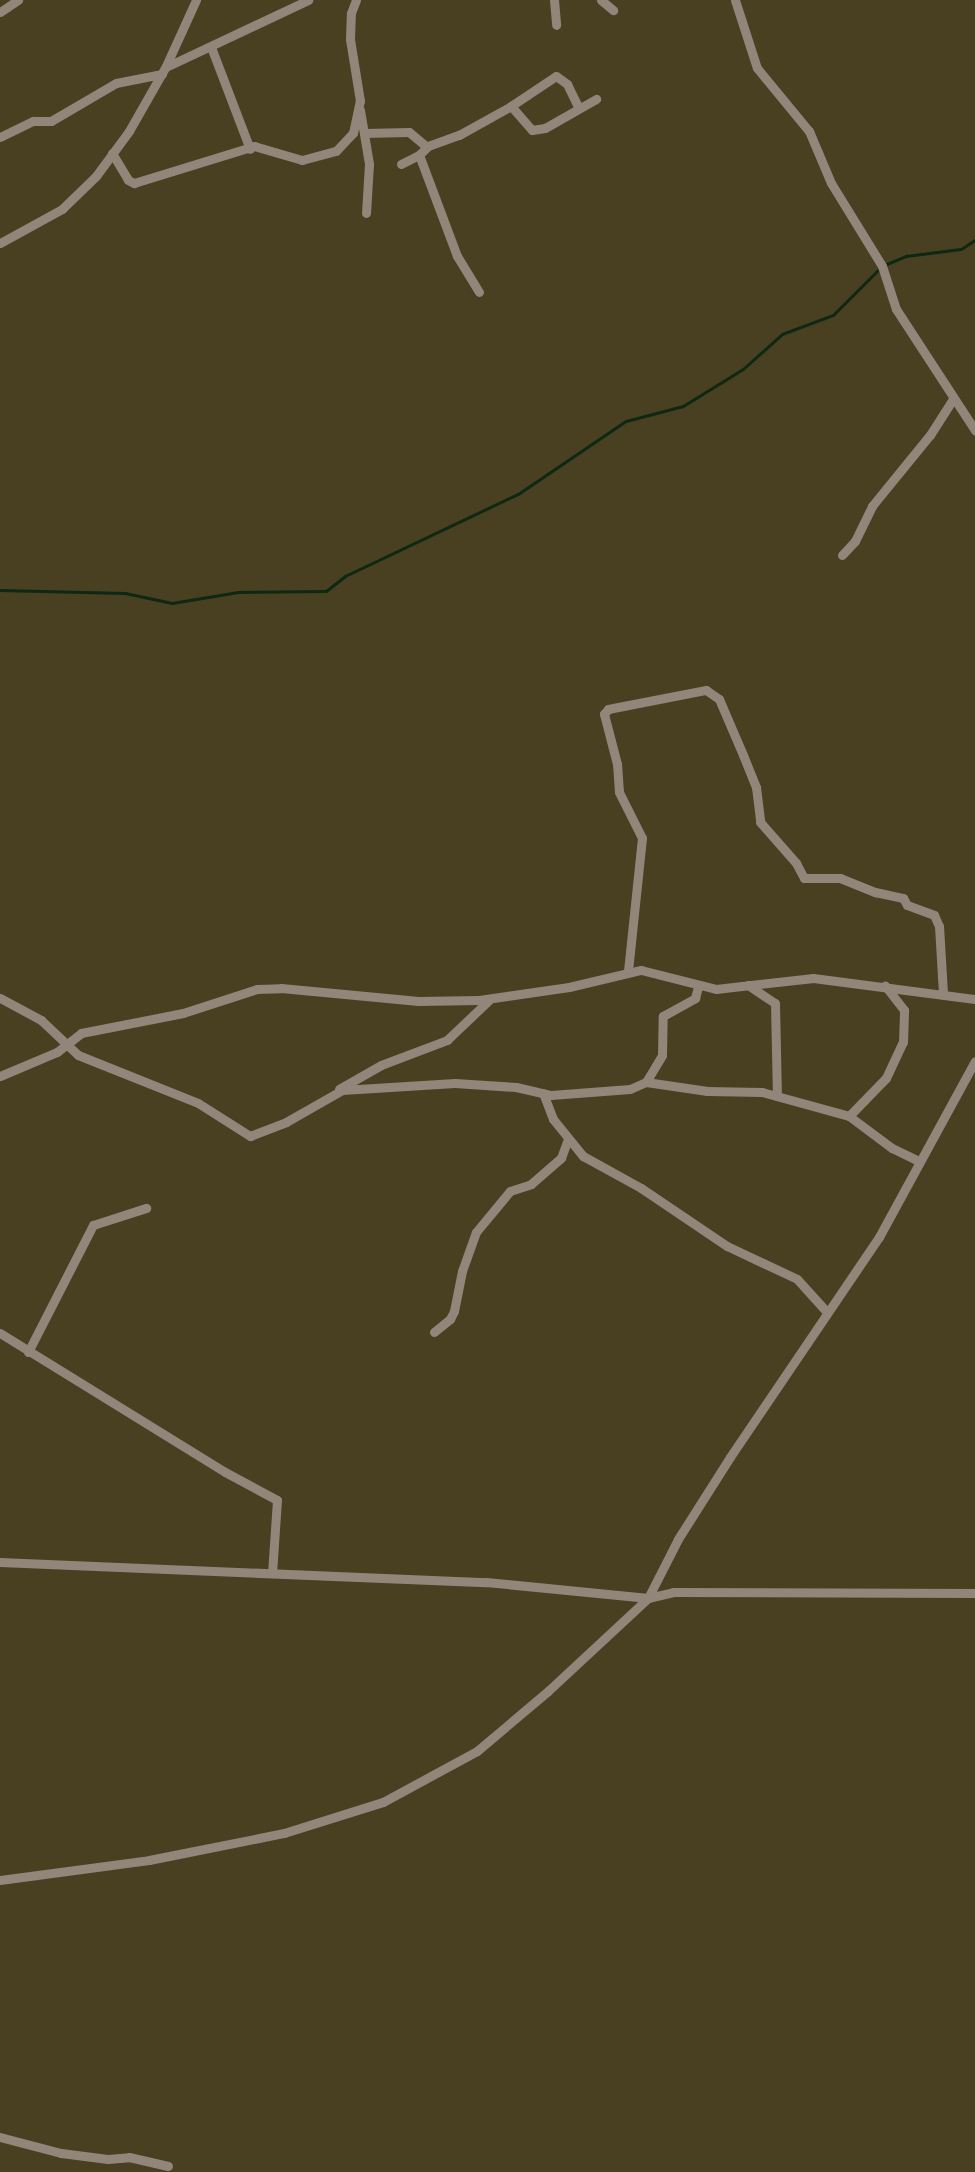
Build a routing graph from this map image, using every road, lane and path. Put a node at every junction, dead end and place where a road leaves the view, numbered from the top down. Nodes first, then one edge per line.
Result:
1 (18, 0) edge
2 (196, 0) edge
3 (308, 0) edge
4 (554, 0) edge
5 (601, 0) edge
6 (735, 0) edge
7 (354, 1) edge
8 (613, 10) dead end
9 (0, 12) edge
10 (556, 25) dead end
11 (211, 47) junction
12 (163, 71) junction
13 (596, 99) dead end
14 (359, 103) junction
15 (511, 106) junction
16 (578, 107) junction
17 (364, 133) junction
18 (0, 137) edge
19 (427, 147) junction
20 (250, 149) junction
21 (112, 153) junction
22 (419, 155) junction
23 (401, 164) dead end
24 (366, 213) dead end
25 (0, 243) edge
26 (479, 292) dead end
27 (953, 399) junction
28 (975, 430) edge
29 (842, 555) dead end
30 (628, 971) junction
31 (748, 985) junction
32 (885, 986) junction
33 (698, 987) junction
34 (943, 993) junction
35 (0, 998) edge
36 (490, 999) junction
37 (975, 999) edge
38 (66, 1045) junction
39 (975, 1061) edge
40 (0, 1076) edge
41 (646, 1082) junction
42 (333, 1093) junction
43 (543, 1093) junction
44 (777, 1096) junction
45 (849, 1116) junction
46 (568, 1139) junction
47 (919, 1161) junction
48 (146, 1208) dead end
49 (826, 1311) junction
50 (434, 1332) dead end
51 (0, 1333) edge
52 (28, 1352) junction
53 (0, 1562) edge
54 (272, 1573) junction
55 (975, 1593) edge
56 (648, 1598) junction
57 (0, 1880) edge
58 (0, 2137) edge
59 (168, 2166) dead end

1 - 9 street
2 - 12 street
3 - 11 street
4 - 10 street
5 - 8 street
6 - 27 street
7 - 14 street
11 - 12 street
11 - 20 street
12 - 18 street
12 - 21 street
13 - 16 street
14 - 17 street
14 - 20 street
15 - 16 street
15 - 16 street
15 - 19 street
17 - 19 street
17 - 24 street
19 - 22 street
20 - 21 street
21 - 25 street
22 - 23 street
22 - 26 street
27 - 28 street
27 - 29 street
30 - 33 street
30 - 34 street
30 - 36 street
31 - 32 street
31 - 33 street
31 - 44 street
32 - 34 street
32 - 45 street
33 - 41 street
34 - 37 street
35 - 38 street
36 - 38 street
36 - 42 street
38 - 40 street
38 - 42 street
39 - 47 street
41 - 43 street
41 - 44 street
42 - 43 street
43 - 46 street
44 - 45 street
45 - 47 street
46 - 49 street
46 - 50 street
47 - 49 street
48 - 52 street
49 - 56 street
51 - 52 street
52 - 54 street
53 - 54 street
54 - 56 street
55 - 56 street
56 - 57 street
58 - 59 street

